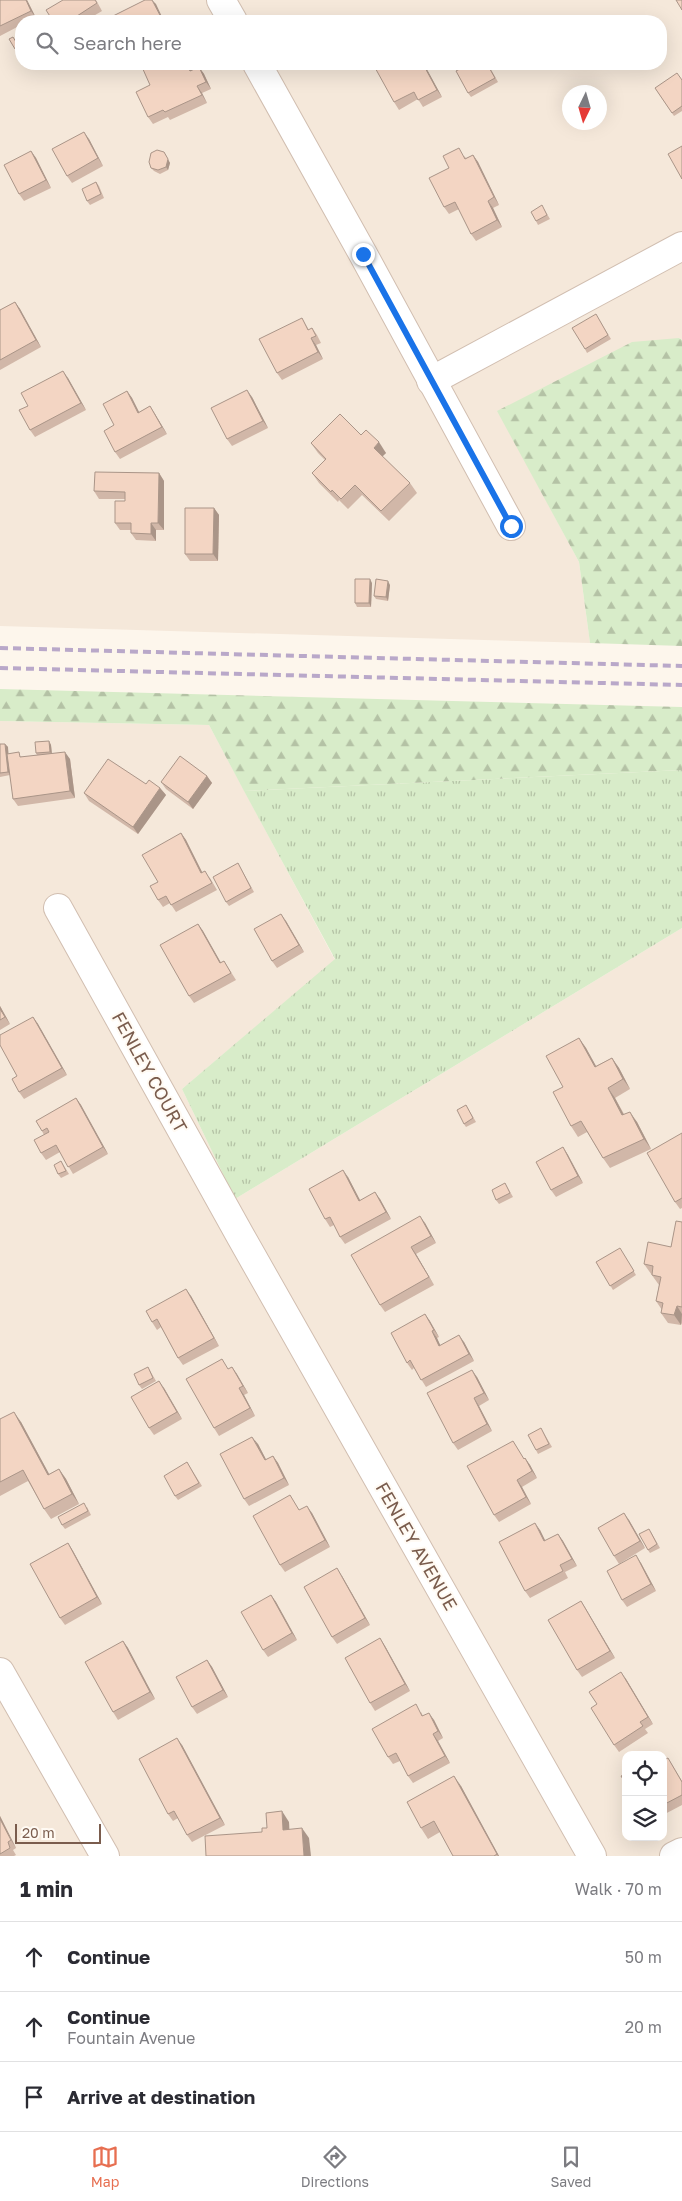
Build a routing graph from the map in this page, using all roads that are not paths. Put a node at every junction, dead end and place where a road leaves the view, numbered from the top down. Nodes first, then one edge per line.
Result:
1 (221, 0) edge
2 (230, 15) edge
3 (260, 70) edge
4 (682, 246) edge
5 (431, 380) junction
6 (511, 526) dead end
7 (58, 908) dead end
8 (241, 1237) joint
9 (2, 1681) edge
10 (682, 1852) edge
11 (105, 1856) edge
12 (592, 1856) edge
13 (674, 1856) edge

1 - 2 street
3 - 5 street
4 - 5 street
5 - 6 street
7 - 8 street, FENLEY COURT
8 - 12 street, FENLEY AVENUE
9 - 11 street
10 - 13 street

